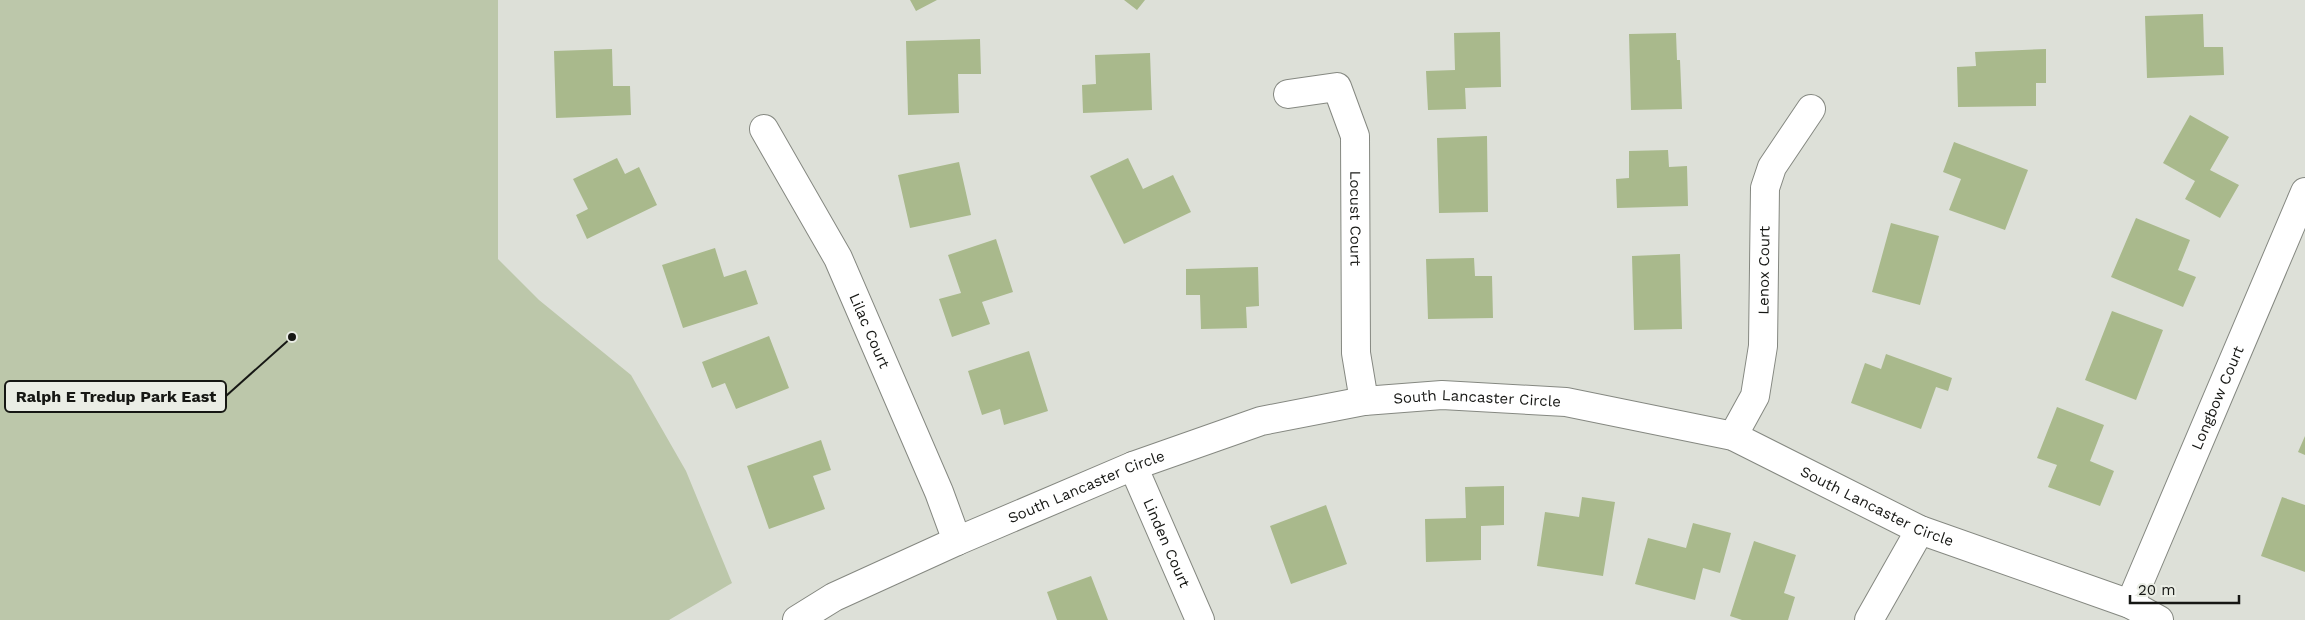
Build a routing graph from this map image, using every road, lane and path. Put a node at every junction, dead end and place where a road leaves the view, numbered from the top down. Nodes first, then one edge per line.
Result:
1 (1288, 94) dead end
2 (1811, 109) dead end
3 (764, 129) dead end
4 (2305, 192) edge
5 (1364, 401) junction
6 (1733, 436) junction
7 (1133, 466) junction
8 (1920, 530) junction
9 (957, 541) junction
10 (2130, 604) junction
11 (797, 620) edge
12 (1200, 620) edge
13 (1869, 620) edge
14 (2159, 620) edge

1 - 5 street, Locust Court
2 - 6 street, Lenox Court
3 - 9 street, Lilac Court
4 - 10 street, Longbow Court
5 - 6 street, South Lancaster Circle
5 - 7 street, South Lancaster Circle
6 - 8 street, South Lancaster Circle
7 - 9 street, South Lancaster Circle
7 - 12 street, Linden Court
8 - 10 street, South Lancaster Circle
8 - 13 street
9 - 11 street, South Lancaster Circle
10 - 14 street, South Lancaster Circle

